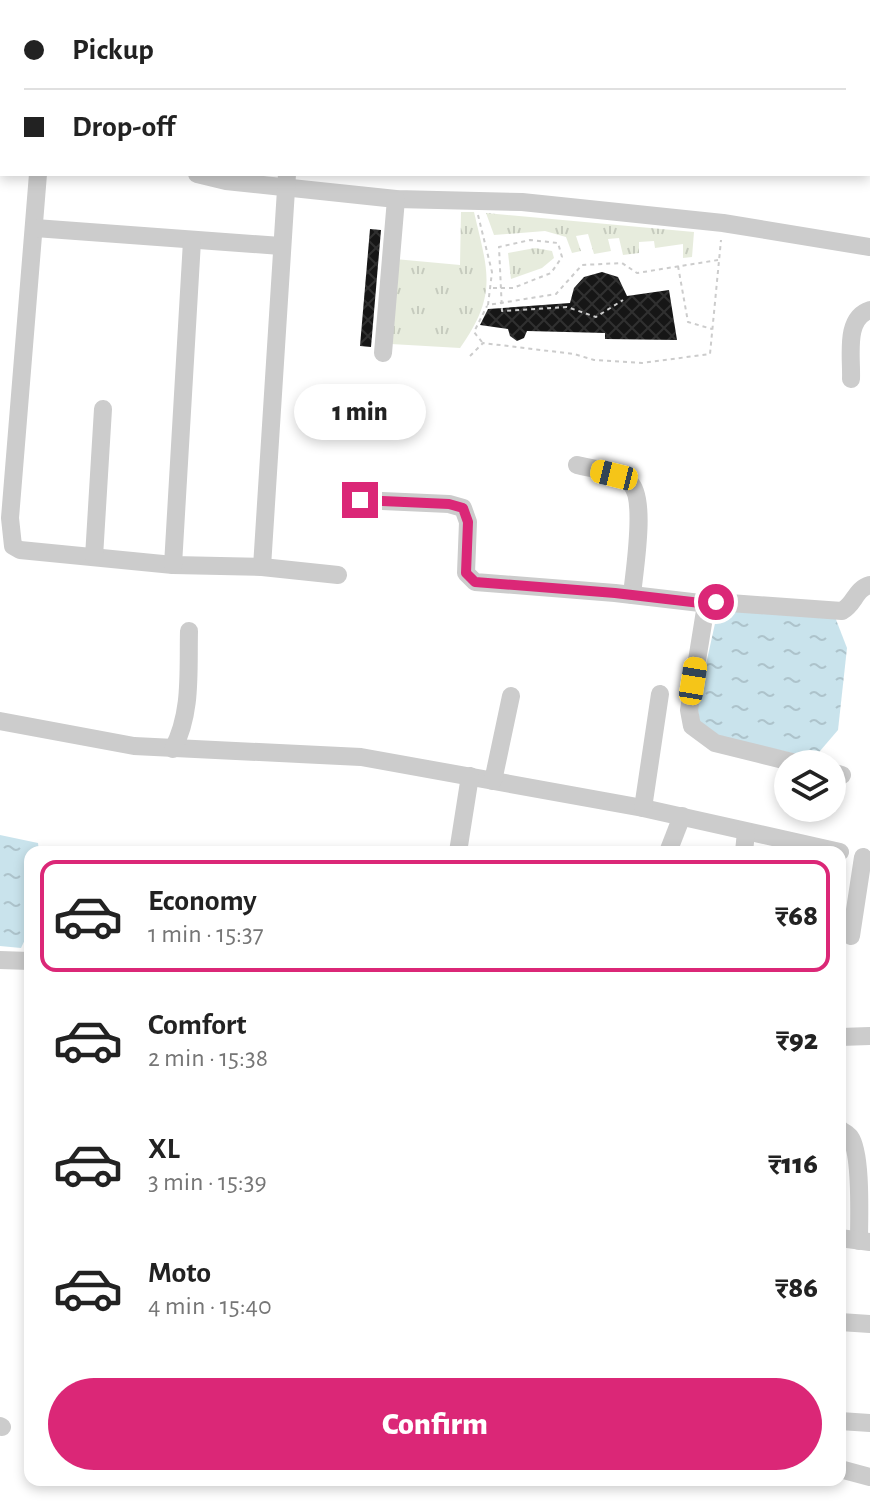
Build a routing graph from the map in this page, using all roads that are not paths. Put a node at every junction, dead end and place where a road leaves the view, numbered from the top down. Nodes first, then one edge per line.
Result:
1 (38, 176) edge
2 (205, 176) edge
3 (286, 180) edge
4 (396, 199) junction
5 (35, 228) junction
6 (192, 241) junction
7 (281, 246) junction
8 (870, 247) edge
9 (870, 310) edge
10 (383, 353) dead end
11 (851, 379) dead end
12 (103, 409) dead end
13 (577, 465) dead end
14 (360, 500) dead end
15 (94, 557) junction
16 (173, 565) junction
17 (262, 567) junction
18 (338, 575) dead end
19 (870, 585) edge
20 (632, 595) junction
21 (709, 604) junction
22 (189, 631) dead end
23 (660, 694) dead end
24 (511, 696) dead end
25 (0, 721) edge
26 (173, 749) junction
27 (774, 758) edge
28 (470, 776) junction
29 (493, 781) junction
30 (643, 808) junction
31 (682, 816) junction
32 (746, 832) junction
33 (459, 846) edge
34 (670, 846) edge
35 (745, 846) edge
36 (812, 846) edge
37 (846, 853) edge
38 (866, 858) edge
39 (851, 936) dead end
40 (0, 960) edge
41 (24, 961) edge
42 (870, 1036) edge
43 (846, 1037) edge
44 (846, 1134) edge
45 (862, 1149) edge
46 (856, 1240) edge
47 (846, 1322) edge
48 (870, 1324) edge
49 (846, 1421) edge
50 (870, 1423) edge
51 (846, 1471) edge
52 (870, 1477) edge

1 - 5 street
2 - 3 street
3 - 4 street
3 - 7 street
4 - 8 street
4 - 10 street
5 - 6 street
5 - 15 street
6 - 7 street
6 - 16 street
7 - 17 street
9 - 11 street
12 - 15 street
13 - 20 street
14 - 20 street
15 - 16 street
16 - 17 street
17 - 18 street
19 - 21 street
20 - 21 street
21 - 27 street
22 - 26 street
23 - 30 street
24 - 29 street
25 - 26 street
26 - 28 street
28 - 29 street
28 - 33 street
29 - 30 street
30 - 31 street
31 - 32 street
31 - 34 street
32 - 35 street
32 - 36 street
37 - 38 street
38 - 39 street
40 - 41 street
42 - 43 street
44 - 45 street
45 - 46 street
47 - 48 street
49 - 50 street
51 - 52 street

